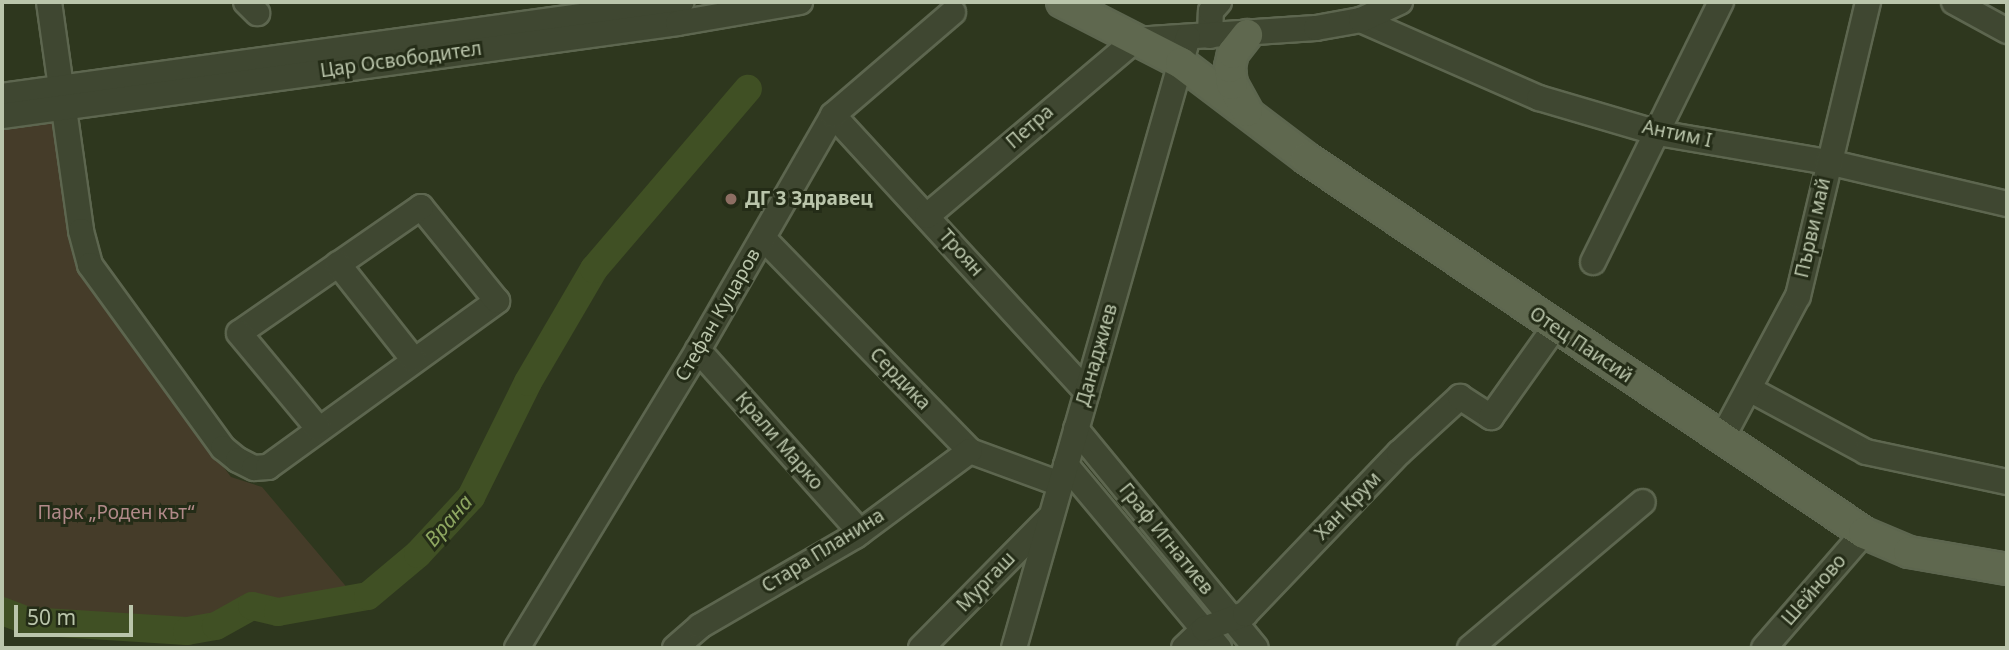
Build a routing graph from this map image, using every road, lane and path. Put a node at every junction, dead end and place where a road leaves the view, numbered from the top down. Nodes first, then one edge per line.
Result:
1 (49, 2) edge
2 (682, 2) edge
3 (800, 2) edge
4 (1062, 2) edge
5 (1400, 2) edge
6 (1721, 2) edge
7 (1868, 2) edge
8 (1954, 2) edge
9 (1215, 7) edge
10 (953, 12) dead end
11 (1361, 20) junction
12 (2007, 31) edge
13 (1247, 35) junction
14 (1135, 40) junction
15 (1193, 45) junction
16 (2, 96) edge
17 (63, 97) junction
18 (1248, 114) junction
19 (833, 115) junction
20 (2, 116) edge
21 (1658, 133) junction
22 (1828, 162) junction
23 (2007, 204) edge
24 (927, 215) junction
25 (763, 238) junction
26 (1593, 262) dead end
27 (338, 264) junction
28 (1555, 327) junction
29 (698, 350) junction
30 (413, 359) junction
31 (1749, 389) junction
32 (1087, 392) junction
33 (318, 428) junction
34 (1076, 429) junction
35 (1721, 440) junction
36 (970, 451) junction
37 (1063, 474) junction
38 (2007, 482) edge
39 (1643, 502) dead end
40 (1052, 516) junction
41 (860, 532) junction
42 (1864, 533) junction
43 (2007, 569) edge
44 (1231, 618) junction
45 (1212, 639) edge
46 (517, 648) edge
47 (675, 648) edge
48 (921, 648) edge
49 (1014, 648) edge
50 (1184, 648) edge
51 (1256, 648) edge
52 (1470, 648) edge
53 (1764, 648) edge

1 - 17 street
2 - 17 street, Цар Освободител
3 - 17 street, Цар Освободител
4 - 14 main road, Отец Паисий
5 - 11 street
6 - 21 street
7 - 22 street, Първи май
8 - 12 street
9 - 15 street, Данаджиев
10 - 19 street, Стефан Куцаров
11 - 13 street
11 - 21 street, Антим I
13 - 15 street
13 - 18 main road
14 - 15 main road, Отец Паисий
14 - 24 street, Петра
15 - 18 main road, Отец Паисий
15 - 32 street, Данаджиев
16 - 17 street, Цар Освободител
17 - 20 street, Цар Освободител
17 - 33 street
18 - 28 main road, Отец Паисий
19 - 24 street, Троян
19 - 25 street, Стефан Куцаров
21 - 22 street, Антим I
21 - 26 street
22 - 23 street, Антим I
22 - 31 street, Първи май
24 - 32 street, Троян
25 - 29 street, Стефан Куцаров
25 - 36 street, Сердика
27 - 30 street
27 - 30 street
27 - 33 street
28 - 35 main road, Отец Паисий
28 - 44 street, Хан Крум
29 - 41 street, Крали Марко
29 - 46 street, Стефан Куцаров
30 - 33 street
31 - 35 street, Първи май
31 - 38 street
32 - 34 street, Данаджиев
34 - 37 street, Данаджиев
34 - 44 street, Граф Игнатиев
35 - 42 main road, Отец Паисий
36 - 37 street, Сердика
36 - 41 street, Стара Планина
37 - 40 street, Данаджиев
37 - 45 street, Граф Игнатиев
39 - 52 street
40 - 48 street, Мургаш
40 - 49 street, Данаджиев
41 - 47 street, Стара Планина
42 - 43 main road, Отец Паисий
42 - 53 street, Шейново
44 - 45 street, Хан Крум
44 - 51 street, Граф Игнатиев
45 - 50 street

